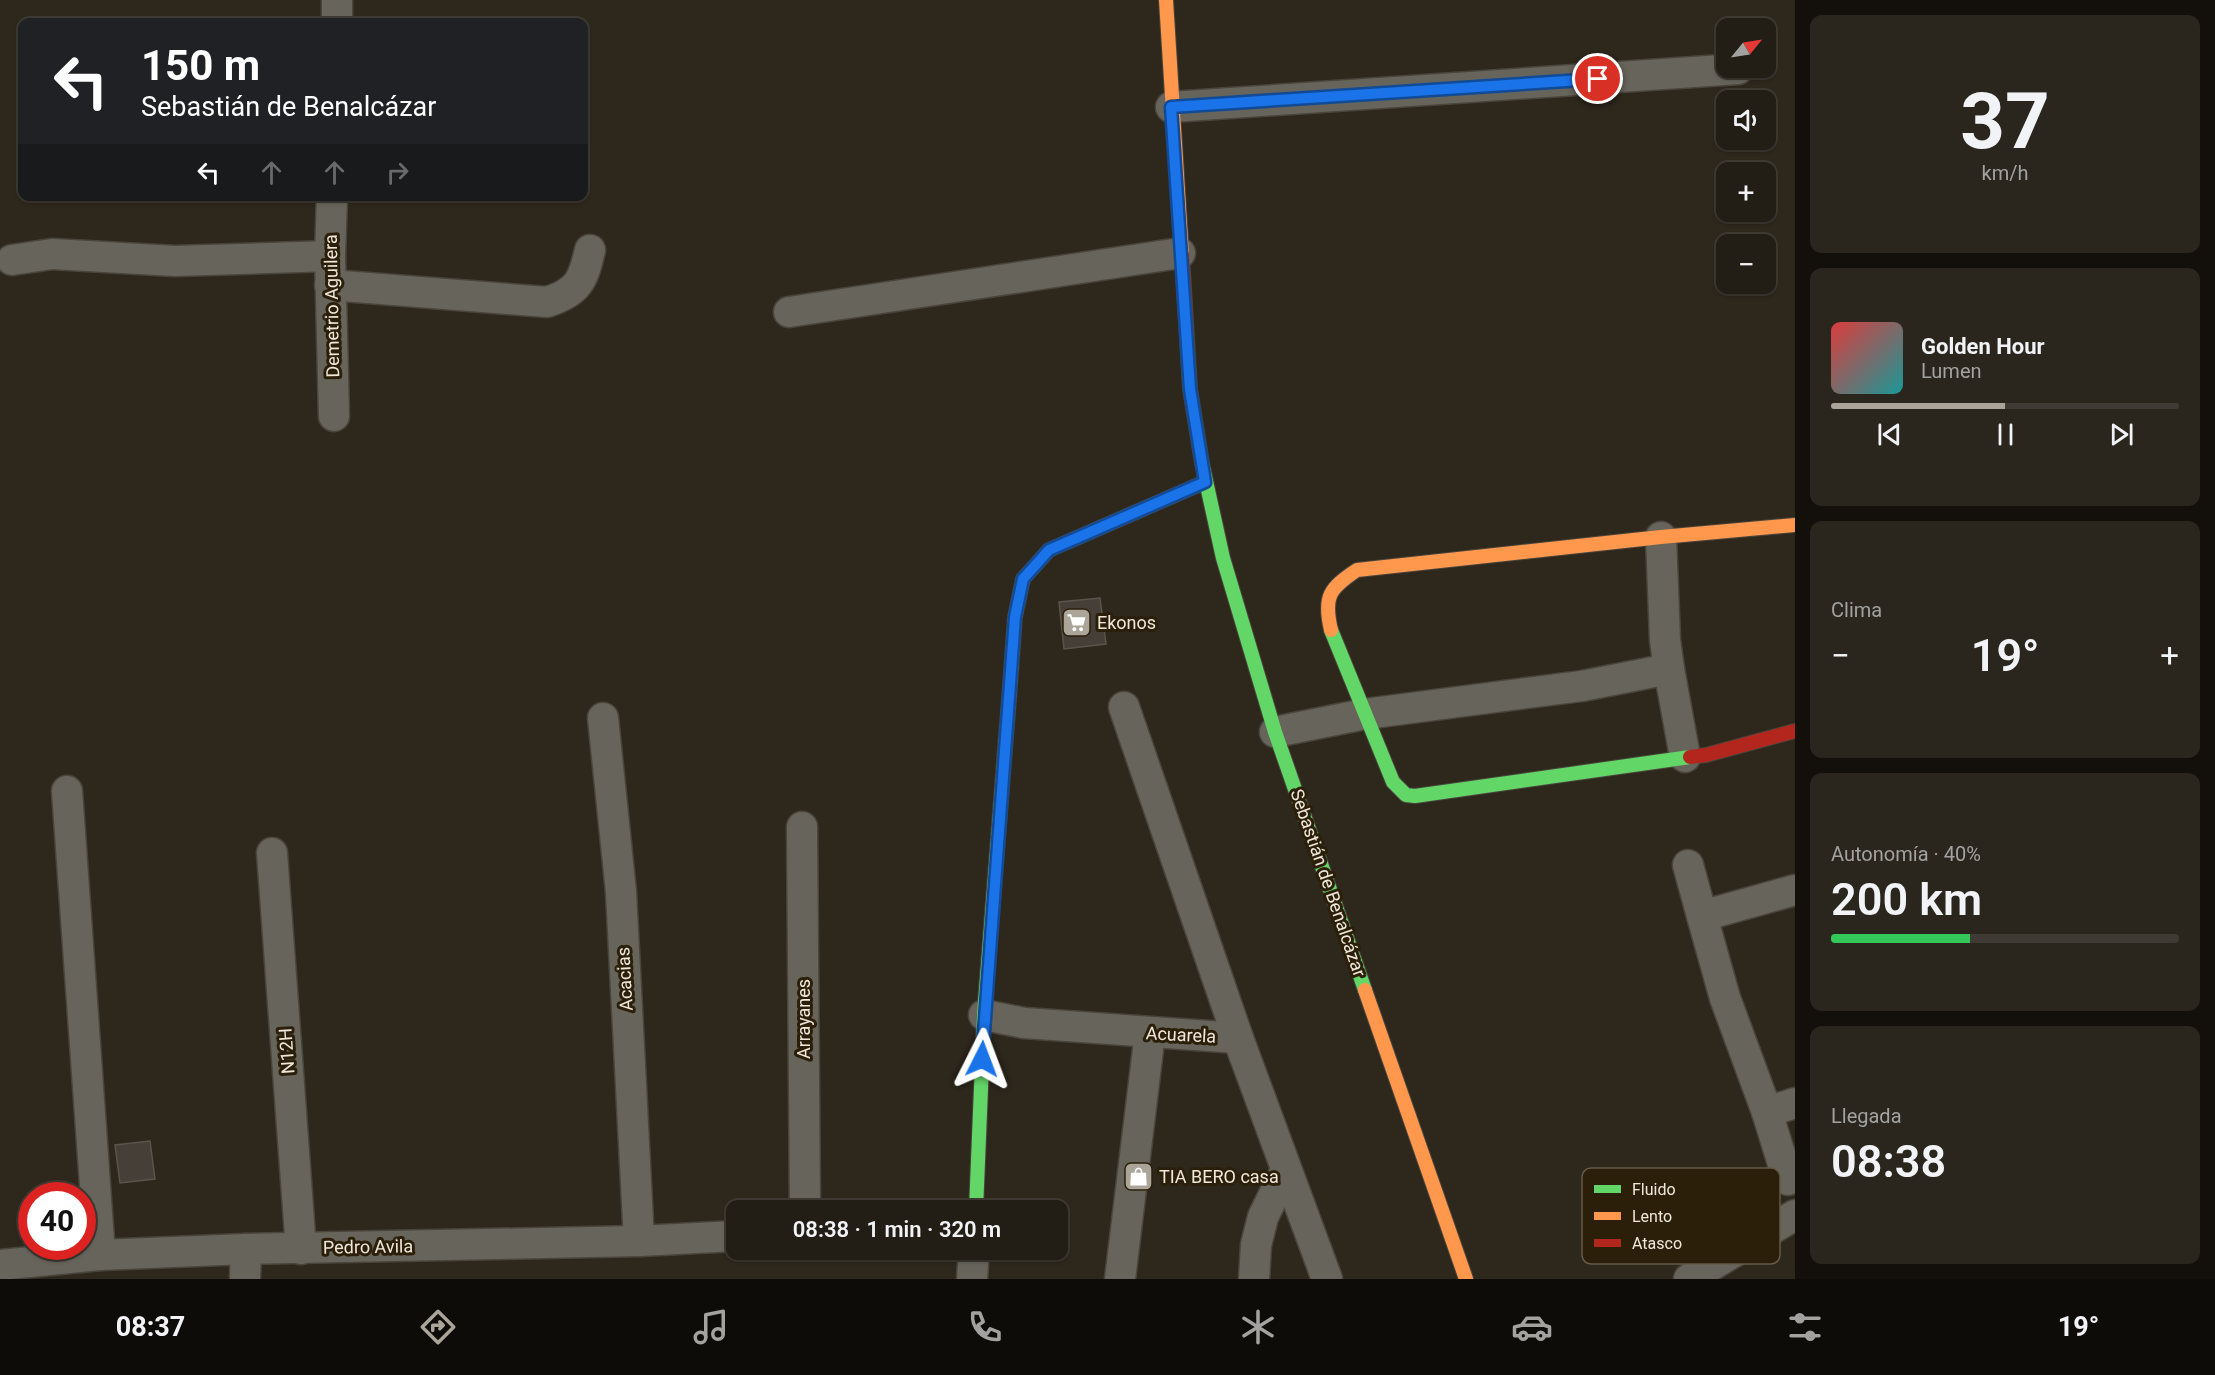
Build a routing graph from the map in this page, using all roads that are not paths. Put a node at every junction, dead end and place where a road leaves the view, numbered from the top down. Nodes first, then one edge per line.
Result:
1 (337, 0) edge
2 (1166, 0) edge
3 (337, 18) edge
4 (1716, 70) edge
5 (1171, 107) junction
6 (332, 201) edge
7 (590, 250) dead end
8 (1180, 253) junction
9 (12, 260) dead end
10 (330, 271) junction
11 (789, 312) dead end
12 (333, 416) dead end
13 (1205, 482) junction
14 (1795, 525) edge
15 (1661, 537) junction
16 (1669, 669) junction
17 (1124, 707) dead end
18 (1365, 714) junction
19 (603, 718) dead end
20 (1795, 731) edge
21 (1275, 732) junction
22 (1685, 758) junction
23 (67, 791) dead end
24 (802, 827) dead end
25 (272, 853) dead end
26 (1688, 865) dead end
27 (1795, 890) edge
28 (1702, 916) junction
29 (984, 1016) junction
30 (1150, 1033) junction
31 (1238, 1038) junction
32 (1795, 1103) edge
33 (1767, 1112) junction
34 (1286, 1170) junction
35 (1788, 1180) dead end
36 (805, 1200) edge
37 (976, 1200) edge
38 (1795, 1215) edge
39 (1780, 1224) edge
40 (726, 1237) edge
41 (639, 1241) junction
42 (246, 1249) junction
43 (301, 1249) junction
44 (100, 1255) junction
45 (973, 1260) edge
46 (1714, 1264) edge
47 (0, 1265) edge
48 (245, 1279) edge
49 (972, 1279) edge
50 (1120, 1279) edge
51 (1254, 1279) edge
52 (1328, 1279) edge
53 (1466, 1279) edge
54 (1689, 1279) edge

1 - 3 street
2 - 5 street, Sebastián de Benalcázar
4 - 5 street
5 - 8 street, Sebastián de Benalcázar
6 - 10 street, Demetrio Aguilera
7 - 10 street
8 - 11 street
8 - 13 street, Sebastián de Benalcázar
9 - 10 street
10 - 12 street, Demetrio Aguilera
13 - 21 street, Sebastián de Benalcázar
13 - 29 street
14 - 15 street
15 - 16 street
15 - 18 street
16 - 18 street
16 - 22 street
17 - 31 street
18 - 21 street
18 - 22 street
19 - 41 street, Acacias
20 - 22 street
21 - 53 street, Sebastián de Benalcázar
23 - 44 street
24 - 36 street, Arrayanes
25 - 43 street, N12H
26 - 28 street
27 - 28 street
28 - 33 street
29 - 30 street, Acuarela
29 - 37 street
30 - 31 street, Acuarela
30 - 50 street
31 - 34 street, Acuarela
32 - 33 street
33 - 35 street
34 - 51 street
34 - 52 street, Acuarela
38 - 39 street
40 - 41 street, Pedro Avila
41 - 43 street, Pedro Avila
42 - 43 street, Pedro Avila
42 - 44 street, Pedro Avila
42 - 48 street
44 - 47 street, Pedro Avila
45 - 49 street
46 - 54 street

